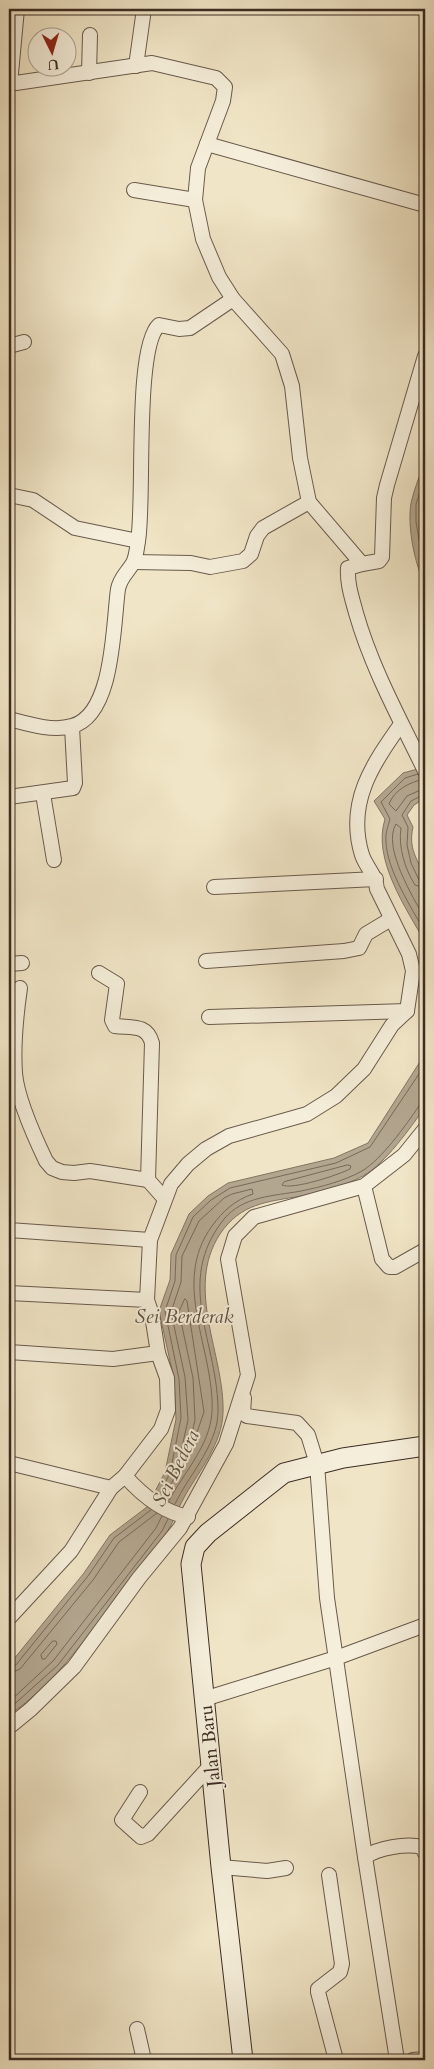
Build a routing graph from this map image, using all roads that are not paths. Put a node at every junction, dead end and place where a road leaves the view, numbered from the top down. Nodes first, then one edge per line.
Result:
1 (17, 9) edge
2 (144, 9) edge
3 (90, 35) dead end
4 (136, 66) junction
5 (88, 73) junction
6 (10, 84) edge
7 (207, 144) junction
8 (134, 190) dead end
9 (195, 200) junction
10 (425, 205) edge
11 (233, 299) junction
12 (24, 342) dead end
13 (9, 346) edge
14 (425, 356) edge
15 (9, 495) edge
16 (309, 502) junction
17 (138, 542) junction
18 (134, 562) junction
19 (362, 564) junction
20 (9, 719) edge
21 (401, 724) junction
22 (72, 726) junction
23 (425, 771) edge
24 (43, 794) junction
25 (9, 797) edge
26 (54, 860) dead end
27 (376, 878) junction
28 (214, 887) dead end
29 (391, 919) junction
30 (206, 961) dead end
31 (99, 973) dead end
32 (20, 988) dead end
33 (407, 1011) junction
34 (209, 1017) dead end
35 (425, 1129) edge
36 (148, 1180) junction
37 (364, 1186) junction
38 (164, 1198) junction
39 (9, 1230) edge
40 (150, 1240) junction
41 (425, 1250) edge
42 (9, 1293) edge
43 (147, 1300) junction
44 (9, 1352) edge
45 (158, 1353) junction
46 (246, 1385) junction
47 (425, 1446) edge
48 (9, 1463) edge
49 (317, 1464) junction
50 (125, 1476) junction
51 (111, 1488) junction
52 (182, 1516) junction
53 (9, 1618) edge
54 (425, 1625) edge
55 (336, 1658) junction
56 (204, 1699) junction
57 (9, 1727) edge
58 (212, 1764) junction
59 (140, 1792) dead end
60 (425, 1853) edge
61 (365, 1857) junction
62 (221, 1867) junction
63 (286, 1868) dead end
64 (329, 1875) dead end
65 (137, 2029) dead end
66 (425, 2059) edge
67 (144, 2060) edge
68 (243, 2060) edge
69 (336, 2060) edge
70 (397, 2060) edge
71 (413, 2060) edge

1 - 6 street
2 - 4 street
3 - 5 street
4 - 5 street
4 - 7 street
5 - 6 street
7 - 9 street
7 - 10 street
8 - 9 street
9 - 11 street
11 - 16 street
11 - 17 street
12 - 13 street
14 - 19 street
15 - 17 street
16 - 18 street
16 - 19 street
17 - 18 street
18 - 22 street
19 - 21 street
20 - 22 street
21 - 23 street
21 - 27 street
22 - 24 street
24 - 25 street
24 - 26 street
27 - 28 street
27 - 29 street
29 - 30 street
29 - 33 street
31 - 36 street
32 - 36 street
33 - 34 street
33 - 38 street
35 - 37 street
36 - 38 street
37 - 41 street
37 - 46 street
38 - 40 street
39 - 40 street
40 - 43 street
42 - 43 street
43 - 45 street
44 - 45 street
45 - 50 street
46 - 49 street
46 - 52 street
47 - 49 street
48 - 51 street
49 - 55 street
49 - 56 street, Jalan Baru
50 - 51 street
50 - 52 street
51 - 53 street
52 - 57 street
54 - 55 street
55 - 56 street
55 - 61 street
56 - 58 street, Jalan Baru
58 - 59 street
58 - 62 street, Jalan Baru
60 - 61 street
61 - 70 street
62 - 63 street
62 - 68 street, Jalan Baru
64 - 69 street
65 - 67 street
66 - 71 street

